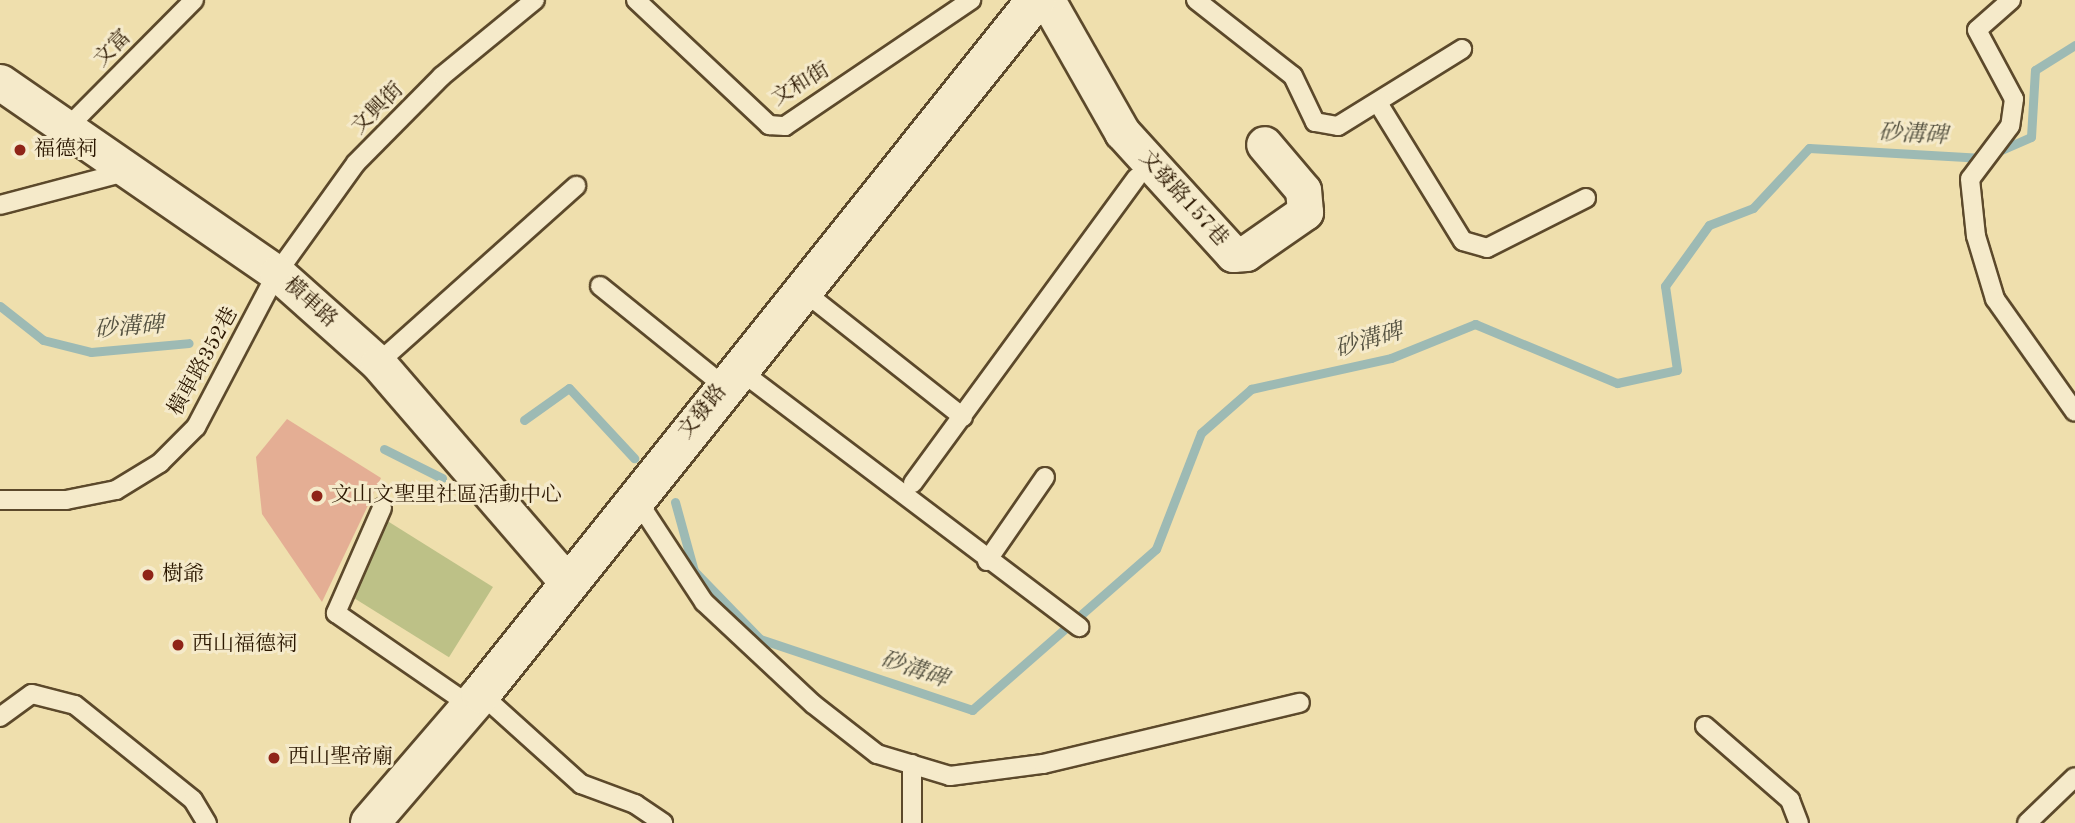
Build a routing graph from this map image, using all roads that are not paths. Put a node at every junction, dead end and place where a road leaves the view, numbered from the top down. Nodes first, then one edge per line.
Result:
1 (194, 0) edge
2 (535, 0) edge
3 (636, 0) edge
4 (971, 0) edge
5 (1036, 0) edge
6 (1047, 0) edge
7 (1196, 0) edge
8 (2011, 0) edge
9 (1462, 49) dead end
10 (0, 82) edge
11 (1378, 103) junction
12 (65, 130) junction
13 (1264, 144) dead end
14 (130, 171) junction
15 (1136, 178) dead end
16 (576, 186) dead end
17 (1586, 198) dead end
18 (0, 205) edge
19 (277, 273) junction
20 (600, 286) dead end
21 (802, 290) junction
22 (378, 363) junction
23 (731, 377) junction
24 (2075, 412) edge
25 (963, 416) junction
26 (1045, 477) dead end
27 (913, 482) dead end
28 (635, 497) junction
29 (0, 500) edge
30 (382, 508) dead end
31 (987, 561) junction
32 (568, 583) junction
33 (1079, 628) dead end
34 (476, 700) junction
35 (1300, 703) dead end
36 (0, 717) edge
37 (1705, 726) dead end
38 (912, 764) junction
39 (2075, 777) edge
40 (207, 823) edge
41 (370, 823) edge
42 (663, 823) edge
43 (912, 823) edge
44 (1799, 823) edge
45 (2027, 823) edge

1 - 12 lane, 文富
2 - 19 lane, 文興街
3 - 4 lane, 文和街
5 - 21 street, 文發路
6 - 13 street, 文發路157巷
7 - 11 lane
8 - 24 lane
9 - 11 lane
10 - 12 street, 橫車路
11 - 17 lane
12 - 14 street, 橫車路
14 - 18 lane
14 - 19 street, 橫車路
15 - 25 lane
16 - 22 lane
19 - 22 street, 橫車路
19 - 29 lane, 橫車路352巷
20 - 23 lane
21 - 23 street, 文發路
21 - 25 lane
22 - 32 street, 橫車路
23 - 28 street, 文發路
23 - 31 lane
25 - 27 lane
26 - 31 lane
28 - 32 street, 文發路
28 - 38 lane
30 - 34 lane
31 - 33 lane
32 - 34 street, 文發路
34 - 41 street, 文發路
34 - 42 lane
35 - 38 lane
36 - 40 lane
37 - 44 lane
38 - 43 lane
39 - 45 lane

